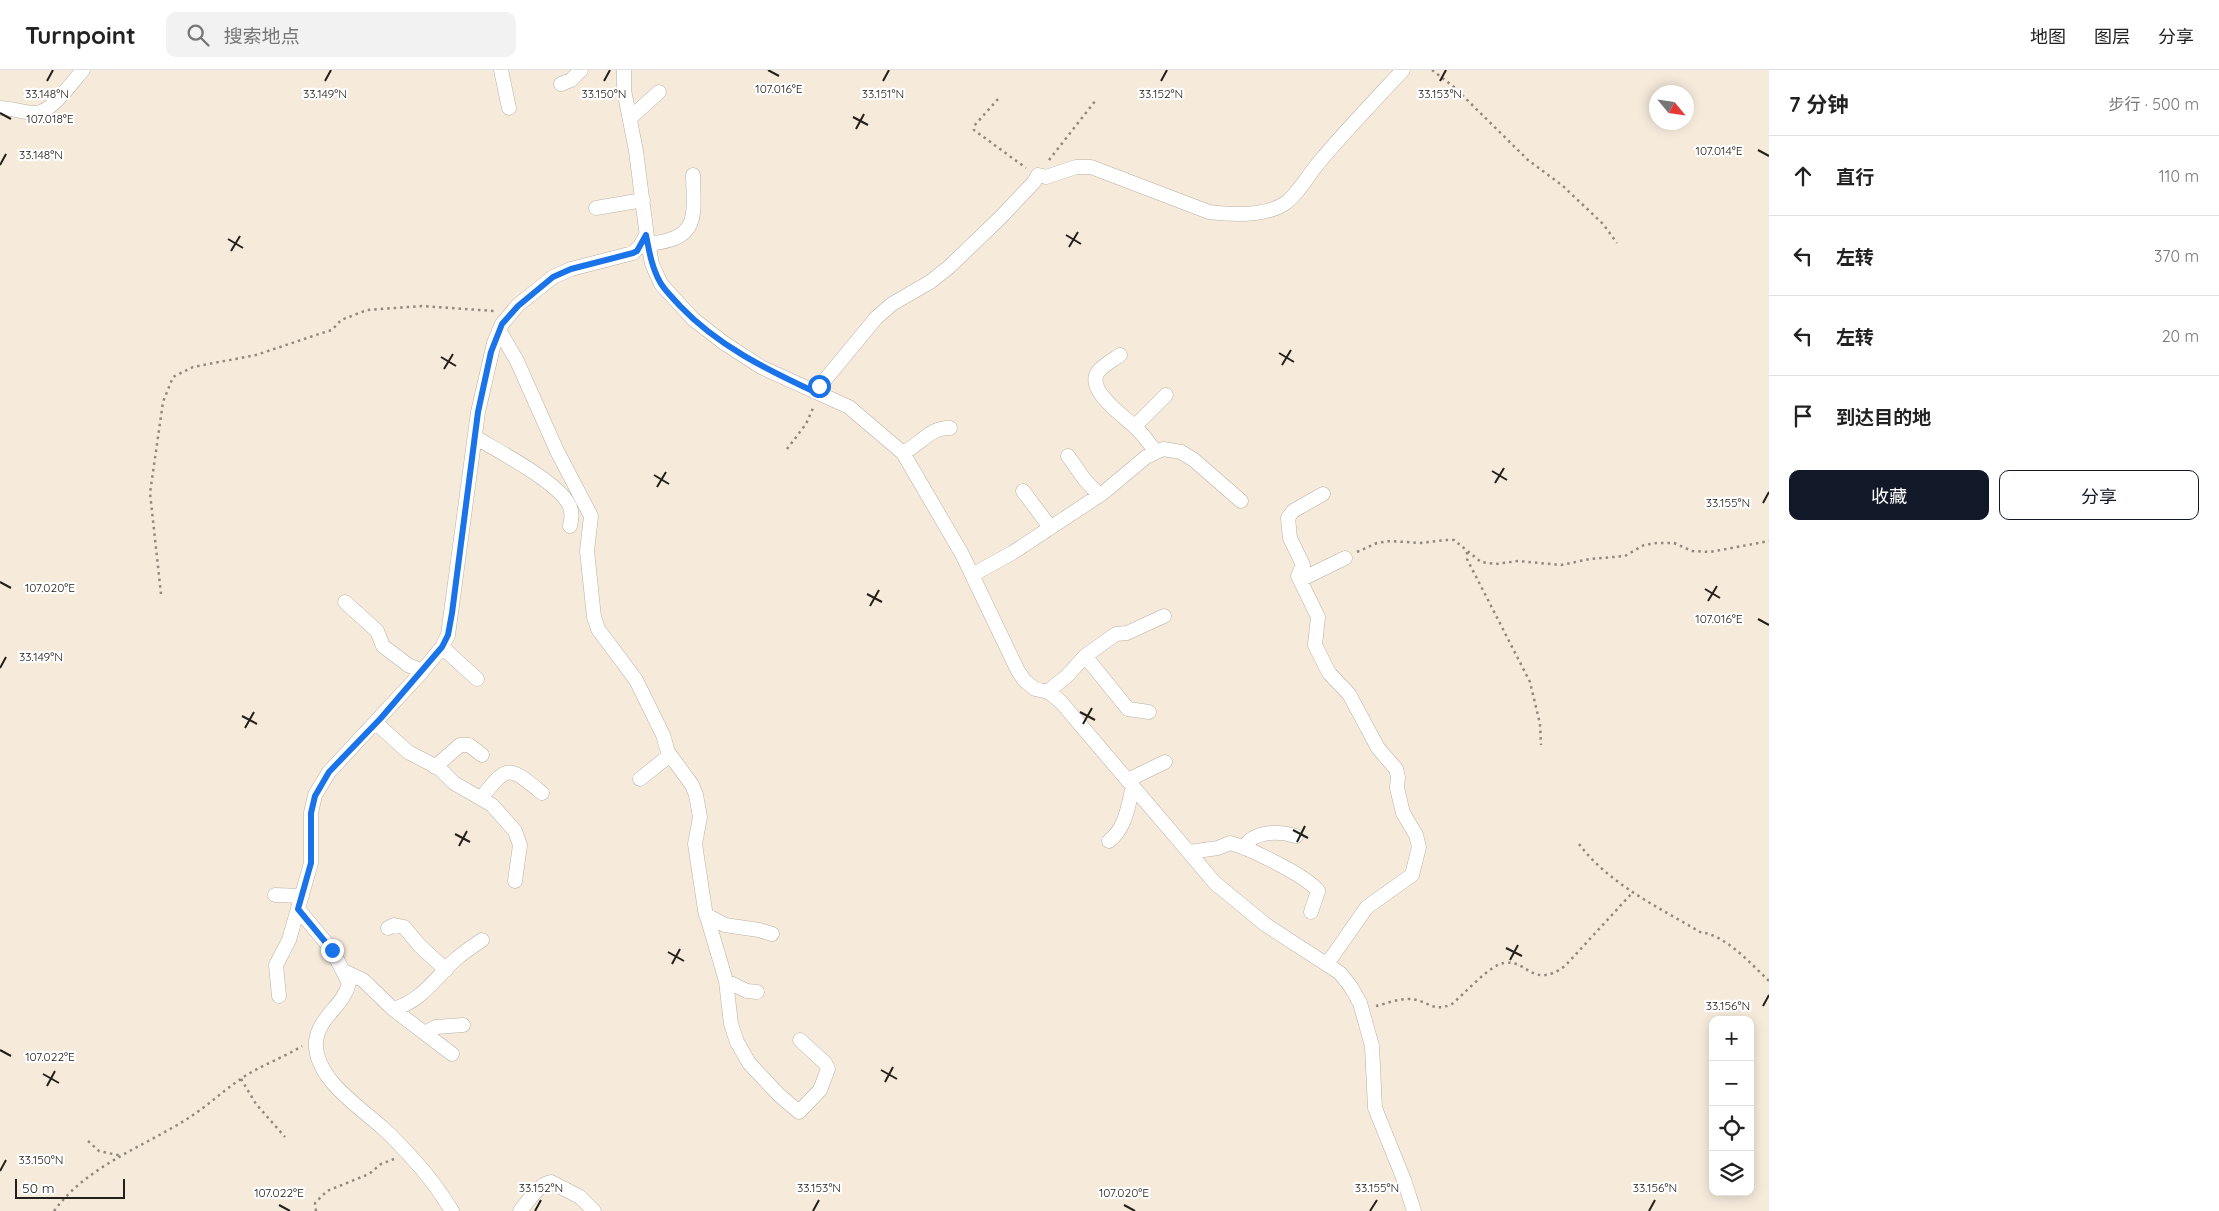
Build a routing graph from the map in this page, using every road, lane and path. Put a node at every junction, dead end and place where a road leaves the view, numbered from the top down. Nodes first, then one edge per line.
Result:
1 (82, 70) edge
2 (501, 70) edge
3 (581, 70) edge
4 (624, 70) edge
5 (1403, 70) edge
6 (1432, 70) edge
7 (561, 84) dead end
8 (660, 92) dead end
9 (998, 100) dead end
10 (1096, 100) dead end
11 (0, 108) edge
12 (509, 108) dead end
13 (630, 118) junction
14 (693, 175) dead end
15 (1040, 175) junction
16 (643, 200) junction
17 (596, 208) dead end
18 (647, 239) junction
19 (1617, 243) dead end
20 (507, 317) junction
21 (499, 330) junction
22 (1120, 355) dead end
23 (818, 393) junction
24 (1166, 395) dead end
25 (1135, 426) junction
26 (950, 428) dead end
27 (475, 437) junction
28 (787, 449) dead end
29 (1156, 451) junction
30 (903, 453) junction
31 (1068, 456) dead end
32 (1023, 491) dead end
33 (1323, 494) dead end
34 (1099, 495) junction
35 (1241, 501) dead end
36 (570, 526) dead end
37 (1050, 527) junction
38 (1769, 541) edge
39 (1467, 552) junction
40 (1344, 558) joint
41 (972, 575) junction
42 (1300, 580) junction
43 (161, 594) dead end
44 (345, 602) dead end
45 (1164, 616) dead end
46 (442, 647) junction
47 (1085, 656) junction
48 (422, 671) junction
49 (477, 679) dead end
50 (1048, 692) junction
51 (1148, 712) dead end
52 (376, 723) junction
53 (1541, 745) dead end
54 (482, 755) dead end
55 (670, 755) junction
56 (1164, 762) dead end
57 (435, 767) junction
58 (640, 779) dead end
59 (1131, 783) junction
60 (542, 793) dead end
61 (482, 797) junction
62 (1296, 836) dead end
63 (1109, 841) dead end
64 (1579, 844) dead end
65 (1244, 848) junction
66 (1188, 852) junction
67 (515, 881) dead end
68 (1633, 892) junction
69 (274, 895) dead end
70 (300, 903) junction
71 (1311, 912) dead end
72 (706, 915) junction
73 (388, 928) dead end
74 (772, 934) dead end
75 (482, 940) dead end
76 (1327, 964) junction
77 (446, 970) junction
78 (344, 971) junction
79 (726, 981) junction
80 (1769, 981) edge
81 (757, 992) dead end
82 (279, 996) dead end
83 (393, 1009) junction
84 (1362, 1010) junction
85 (463, 1025) dead end
86 (425, 1033) junction
87 (317, 1035) junction
88 (800, 1040) dead end
89 (452, 1054) dead end
90 (241, 1079) junction
91 (284, 1137) dead end
92 (88, 1141) dead end
93 (402, 1148) junction
94 (122, 1156) junction
95 (54, 1211) edge
96 (316, 1211) edge
97 (452, 1211) edge
98 (520, 1211) edge
99 (594, 1211) edge
100 (1414, 1211) edge

1 - 11 street
2 - 12 street
3 - 7 street
4 - 13 street
5 - 15 street
6 - 19 path
8 - 13 street
9 - 15 path
10 - 15 path
13 - 16 street
14 - 18 street
15 - 23 street
16 - 17 street
16 - 18 street
18 - 20 street
18 - 23 street
20 - 21 street
20 - 43 path
21 - 27 street
21 - 55 street
22 - 25 street
23 - 28 path
23 - 30 street
24 - 25 street
25 - 29 street
26 - 30 street
27 - 36 street
27 - 46 street
29 - 34 street
29 - 35 street
30 - 41 street
31 - 34 street
32 - 37 street
33 - 42 street
34 - 37 street
37 - 41 street
38 - 39 path
39 - 40 path
39 - 53 path
40 - 42 street
41 - 50 street
42 - 76 street
44 - 48 street
45 - 47 street
46 - 48 street
46 - 49 street
47 - 50 street
47 - 51 street
48 - 52 street
50 - 59 street
52 - 57 street
52 - 70 street
54 - 57 street
55 - 58 street
55 - 72 street
56 - 59 street
57 - 61 street
59 - 63 street
59 - 66 street
60 - 61 street
61 - 67 street
62 - 65 street
64 - 68 path
65 - 66 street
65 - 71 street
66 - 76 street
68 - 80 path
68 - 84 path
69 - 70 street
70 - 78 street
70 - 82 street
72 - 74 street
72 - 79 street
73 - 77 street
75 - 77 street
76 - 84 street
77 - 83 street
78 - 83 street
78 - 87 street
79 - 81 street
79 - 88 street
83 - 86 street
84 - 100 street
85 - 86 street
86 - 89 street
87 - 90 path
87 - 93 street
90 - 91 path
90 - 94 path
92 - 94 path
93 - 96 path
93 - 97 street
94 - 95 path
98 - 99 street

